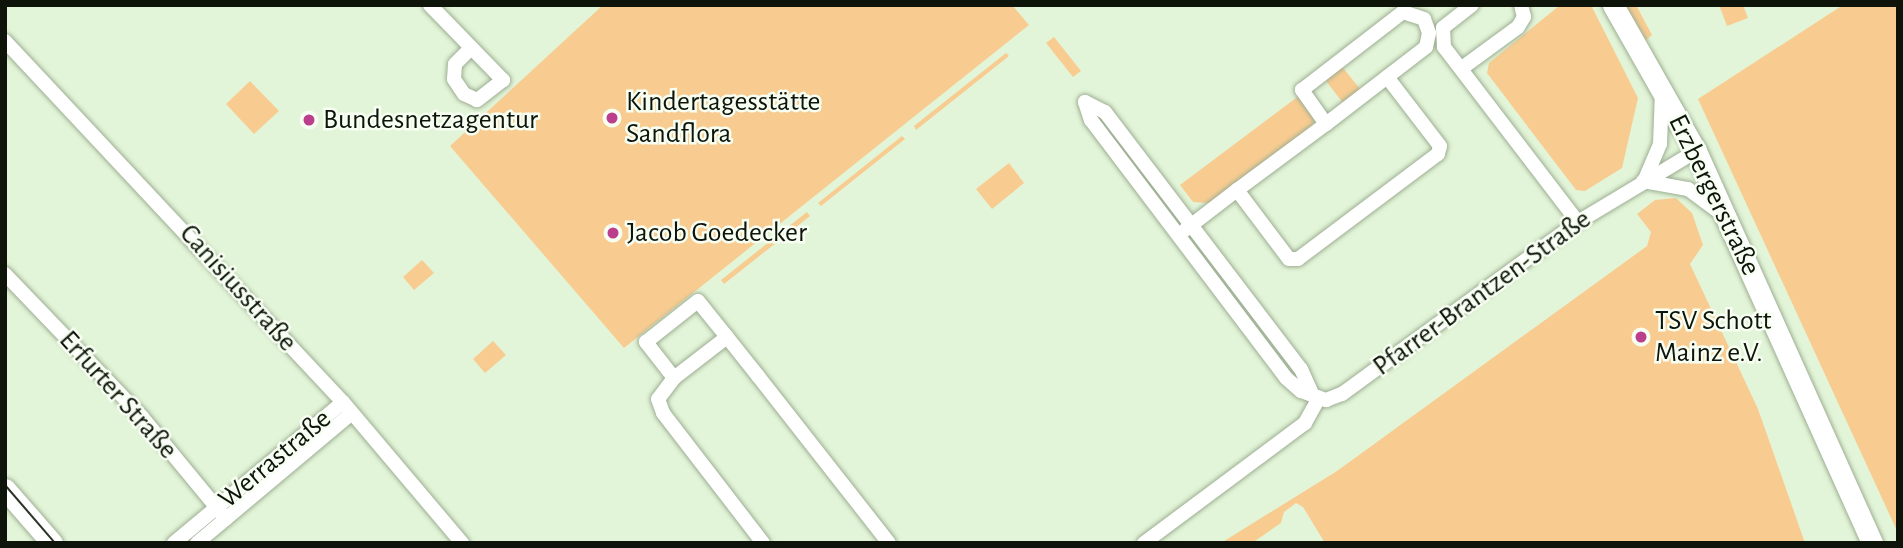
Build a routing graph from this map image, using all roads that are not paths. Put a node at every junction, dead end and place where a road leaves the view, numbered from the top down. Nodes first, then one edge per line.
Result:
1 (430, 5) edge
2 (1472, 5) edge
3 (1521, 5) edge
4 (1613, 5) edge
5 (1435, 34) junction
6 (5, 41) edge
7 (471, 48) dead end
8 (1462, 68) junction
9 (1387, 77) junction
10 (1662, 87) junction
11 (1326, 124) junction
12 (1696, 151) junction
13 (1643, 181) junction
14 (1237, 190) junction
15 (1727, 217) junction
16 (1578, 222) junction
17 (1191, 225) junction
18 (1178, 235) junction
19 (5, 274) edge
20 (727, 337) junction
21 (674, 378) junction
22 (1315, 396) junction
23 (347, 407) junction
24 (5, 489) edge
25 (221, 514) junction
26 (52, 543) edge
27 (174, 543) edge
28 (197, 543) edge
29 (462, 543) edge
30 (763, 543) edge
31 (889, 543) edge
32 (1144, 543) edge
33 (1872, 543) edge

1 - 7 street
2 - 5 street
3 - 8 street
4 - 10 main road, Erzbergerstraße
5 - 8 street
5 - 9 street
5 - 11 street
6 - 23 street, Canisiusstraße
8 - 16 street
9 - 11 street
9 - 14 street
10 - 12 main road, Erzbergerstraße
10 - 13 street
11 - 14 street
12 - 13 street, Pfarrer-Brantzen-Straße
12 - 15 main road, Erzbergerstraße
13 - 15 street
13 - 16 street, Pfarrer-Brantzen-Straße
14 - 17 street
15 - 33 main road, Erzbergerstraße
16 - 22 street, Pfarrer-Brantzen-Straße
17 - 18 street
17 - 18 street
17 - 22 street
18 - 22 street
19 - 25 street, Erfurter Straße
20 - 21 street
20 - 21 street
20 - 31 street
21 - 30 street
22 - 32 street
23 - 25 street, Werrastraße
23 - 29 street, Canisiusstraße
24 - 26 main road
25 - 27 street, Werrastraße
25 - 28 street, Werrastraße

